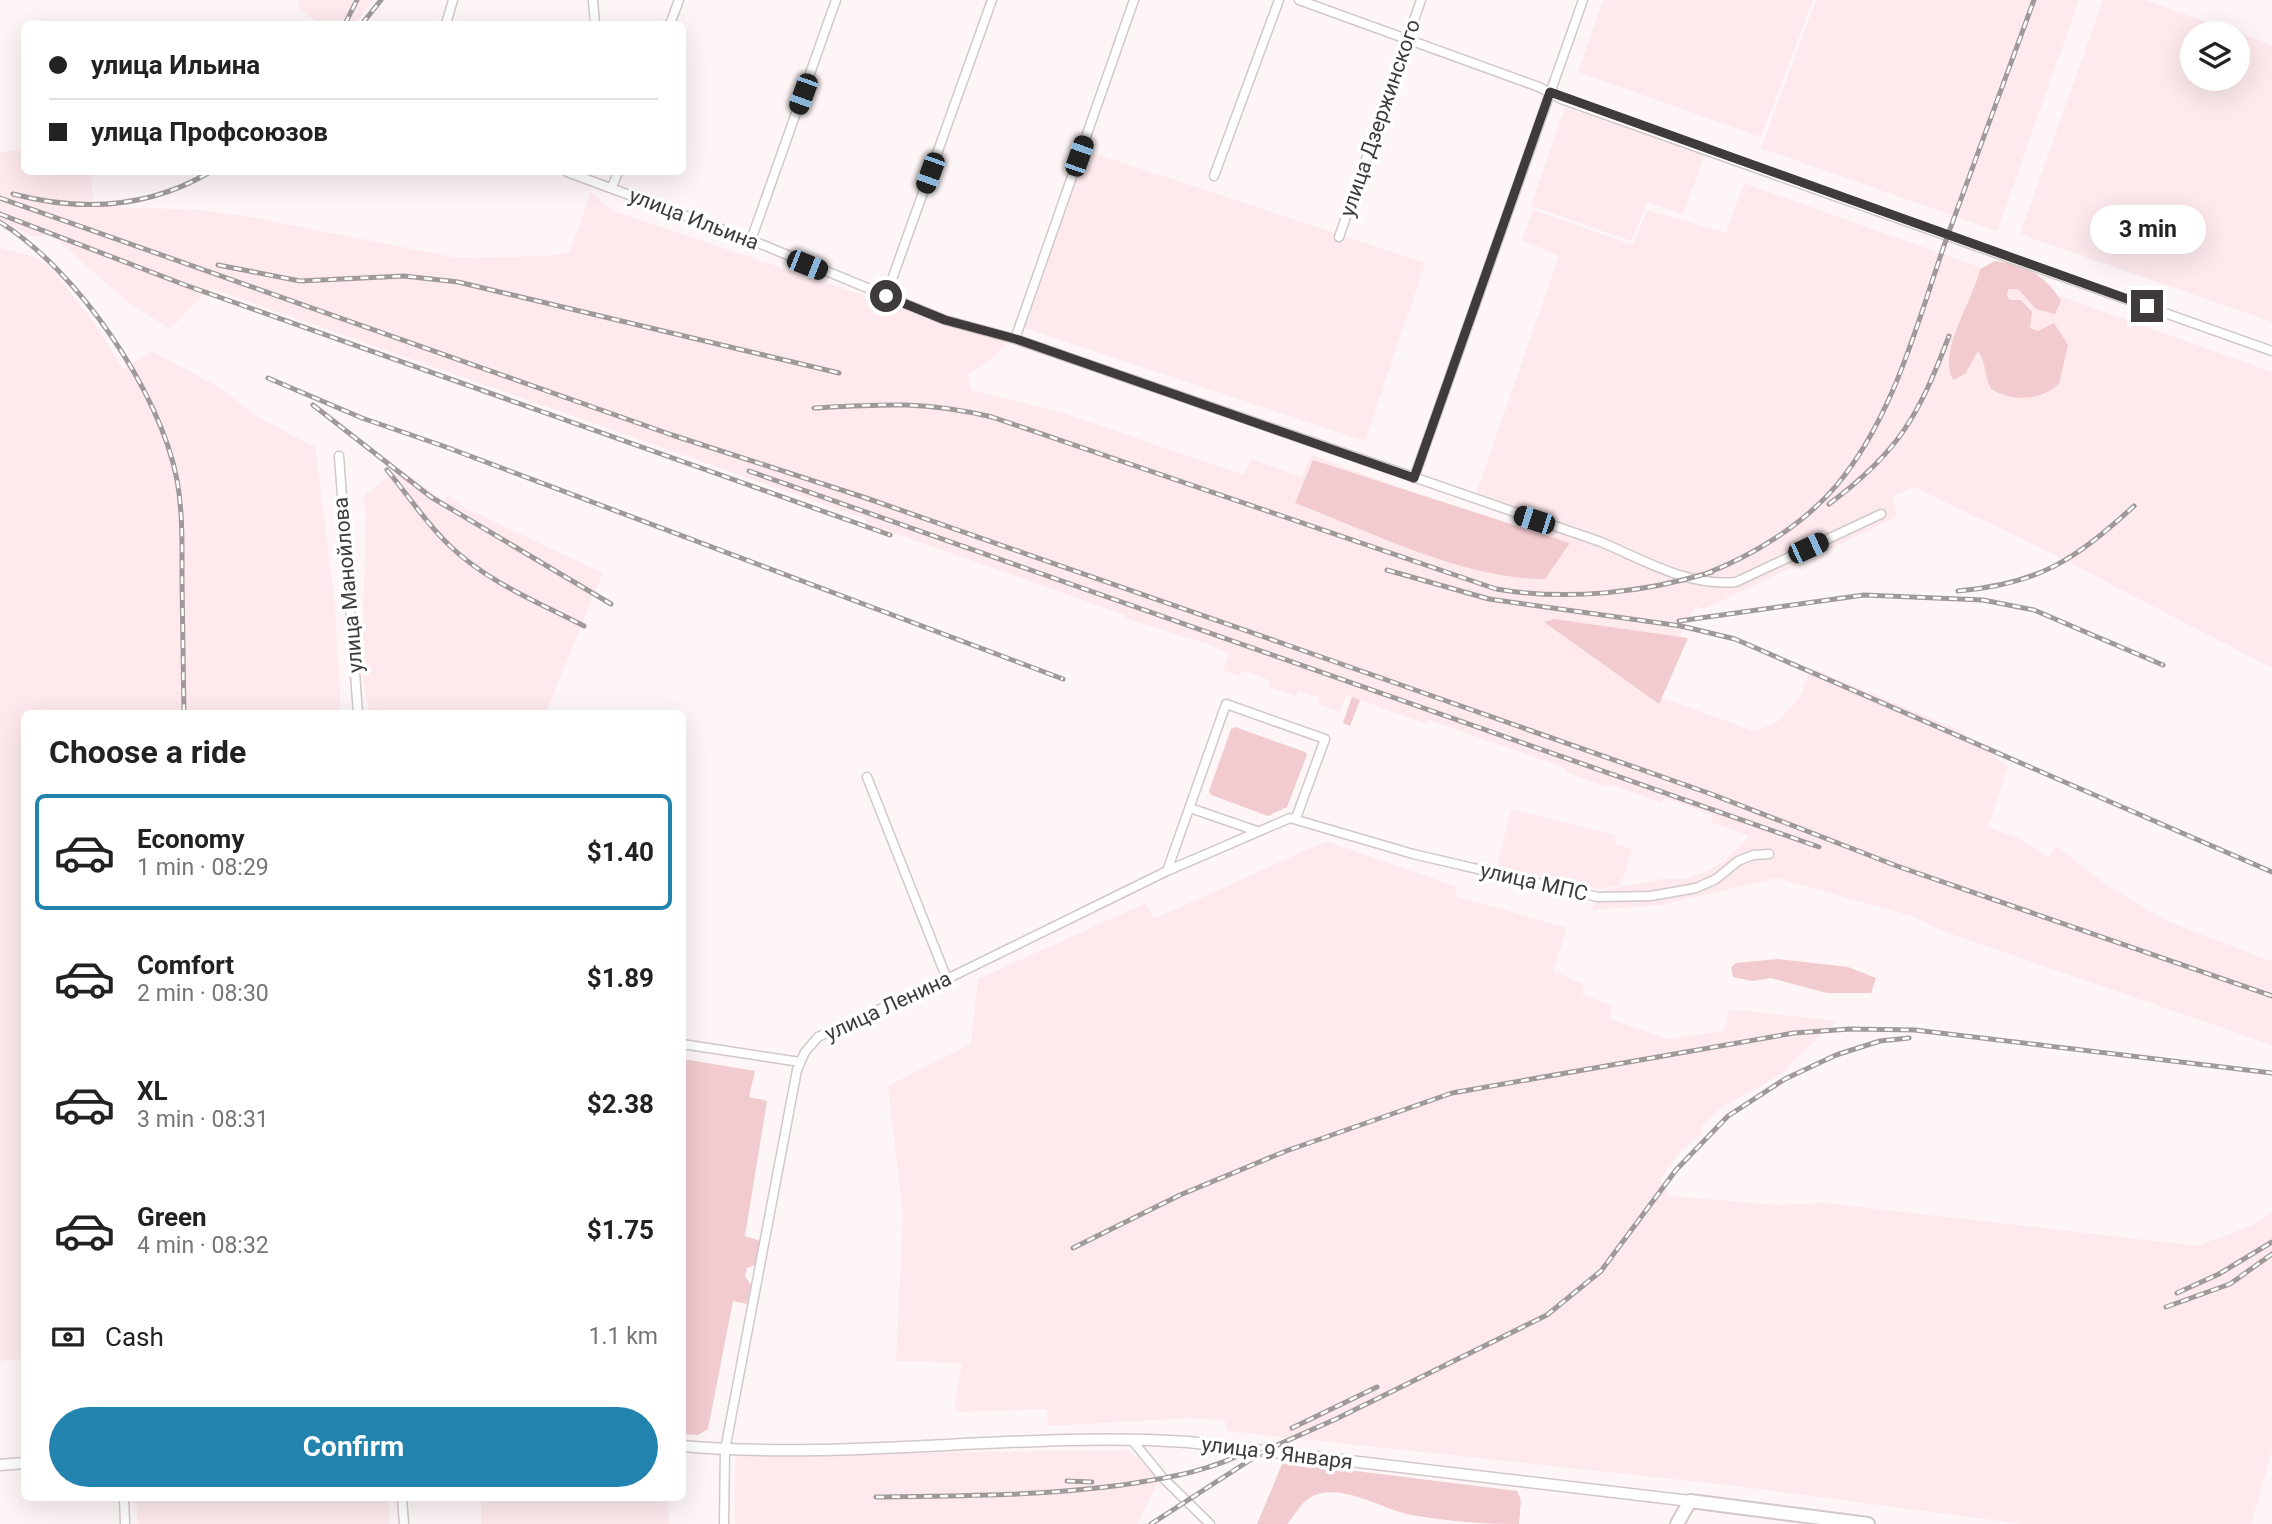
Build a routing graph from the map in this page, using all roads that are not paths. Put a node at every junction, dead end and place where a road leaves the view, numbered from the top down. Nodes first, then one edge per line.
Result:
1 (453, 0) edge
2 (593, 0) edge
3 (679, 0) edge
4 (836, 0) edge
5 (992, 0) edge
6 (1134, 0) edge
7 (1279, 0) edge
8 (1299, 0) edge
9 (1421, 0) edge
10 (1583, 0) edge
11 (447, 21) edge
12 (595, 21) edge
13 (671, 21) edge
14 (1407, 37) junction
15 (1550, 92) junction
16 (576, 175) edge
17 (617, 175) edge
18 (1214, 176) dead end
19 (612, 187) junction
20 (1339, 237) dead end
21 (751, 240) junction
22 (886, 296) junction
23 (1016, 339) junction
24 (2272, 351) edge
25 (339, 456) dead end
26 (1414, 478) junction
27 (1881, 514) dead end
28 (358, 710) edge
29 (867, 776) dead end
30 (1190, 808) junction
31 (1297, 818) junction
32 (1256, 831) junction
33 (1769, 854) dead end
34 (1167, 871) junction
35 (947, 979) junction
36 (686, 1045) edge
37 (800, 1062) junction
38 (1131, 1439) junction
39 (686, 1446) edge
40 (725, 1450) junction
41 (21, 1463) edge
42 (0, 1465) edge
43 (124, 1501) edge
44 (402, 1501) edge
45 (1690, 1501) junction
46 (125, 1524) edge
47 (404, 1524) edge
48 (724, 1524) edge
49 (1210, 1524) edge
50 (1676, 1524) edge
51 (1868, 1524) edge

1 - 11 street
2 - 12 street
3 - 13 street
4 - 21 street
5 - 22 street
6 - 23 street
7 - 18 street
8 - 14 street
9 - 14 street, улица Дзержинского
10 - 15 street
14 - 15 street
14 - 20 street, улица Дзержинского
15 - 24 street
15 - 26 street
16 - 19 street, улица Ильина
17 - 19 street
19 - 21 street, улица Ильина
21 - 22 street, улица Ильина
22 - 23 street, улица Ильина
23 - 26 street, улица Ильина
25 - 28 street, улица Манойлова
26 - 27 street, улица Ильина
29 - 35 street
30 - 31 street
30 - 32 street
30 - 34 street
31 - 32 street, улица Ленина
31 - 33 street, улица МПС
32 - 34 street, улица Ленина
34 - 35 street, улица Ленина
35 - 37 street, улица Ленина
36 - 37 street
37 - 40 street, улица Ленина
38 - 40 street, улица 9 Января
38 - 45 street, улица 9 Января
38 - 49 street
39 - 40 street, улица 9 Января
40 - 48 street, улица Ленина
41 - 42 street
43 - 46 street
44 - 47 street
45 - 50 main road
45 - 51 main road, улица 9 Января

